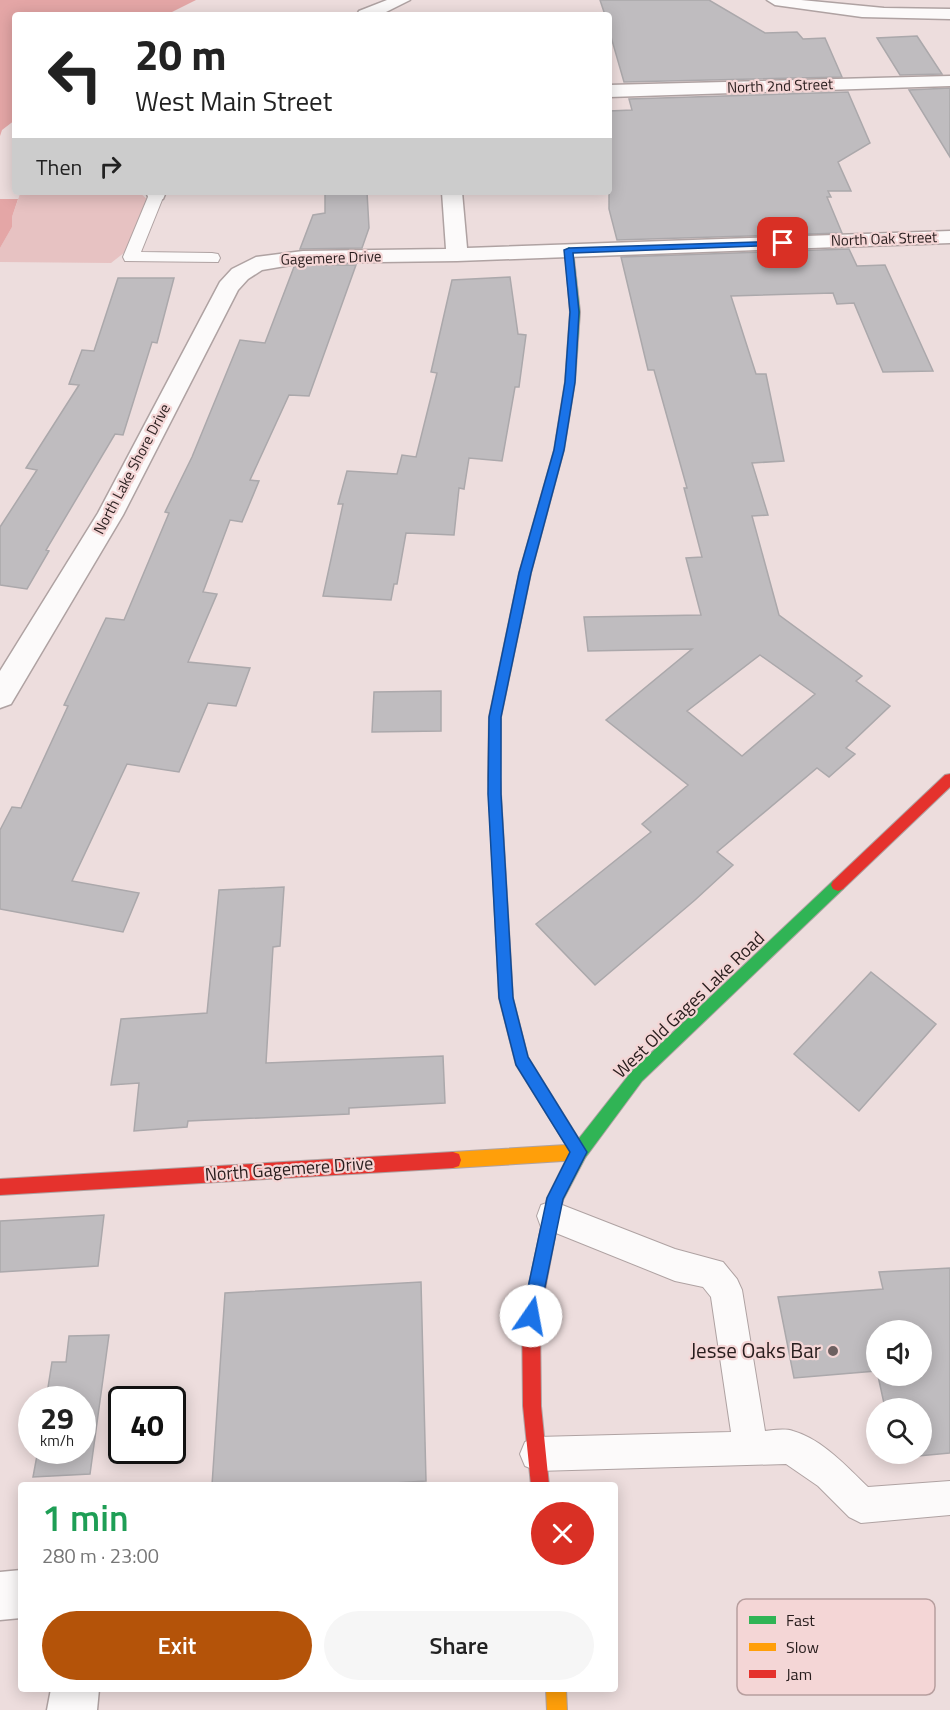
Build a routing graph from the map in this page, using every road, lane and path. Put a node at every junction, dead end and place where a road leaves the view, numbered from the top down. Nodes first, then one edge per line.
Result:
1 (402, 0) edge
2 (775, 0) edge
3 (372, 12) edge
4 (950, 14) edge
5 (950, 81) edge
6 (612, 90) edge
7 (156, 195) edge
8 (452, 195) edge
9 (950, 237) edge
10 (569, 250) junction
11 (457, 255) junction
12 (212, 258) dead end
13 (189, 363) joint
14 (0, 696) edge
15 (950, 779) edge
16 (579, 1152) junction
17 (0, 1187) edge
18 (552, 1216) junction
19 (751, 1448) junction
20 (539, 1469) edge
21 (950, 1498) edge
22 (18, 1594) edge
23 (0, 1596) edge
24 (75, 1692) edge
25 (556, 1692) edge
26 (72, 1710) edge
27 (557, 1710) edge

1 - 3 street
2 - 4 street
5 - 6 street, North 2nd Street
7 - 12 lane
8 - 11 street
9 - 10 street, North Oak Street
10 - 11 street, North Oak Street
10 - 16 street
11 - 13 street, Gagemere Drive
13 - 14 street, North Lake Shore Drive
15 - 16 street, West Old Gages Lake Road
16 - 17 street, North Gagemere Drive
16 - 18 street, West Old Gages Lake Road
18 - 19 lane
18 - 20 street, West Old Gages Lake Road
19 - 20 lane
19 - 21 lane
22 - 23 street
24 - 26 street
25 - 27 street

